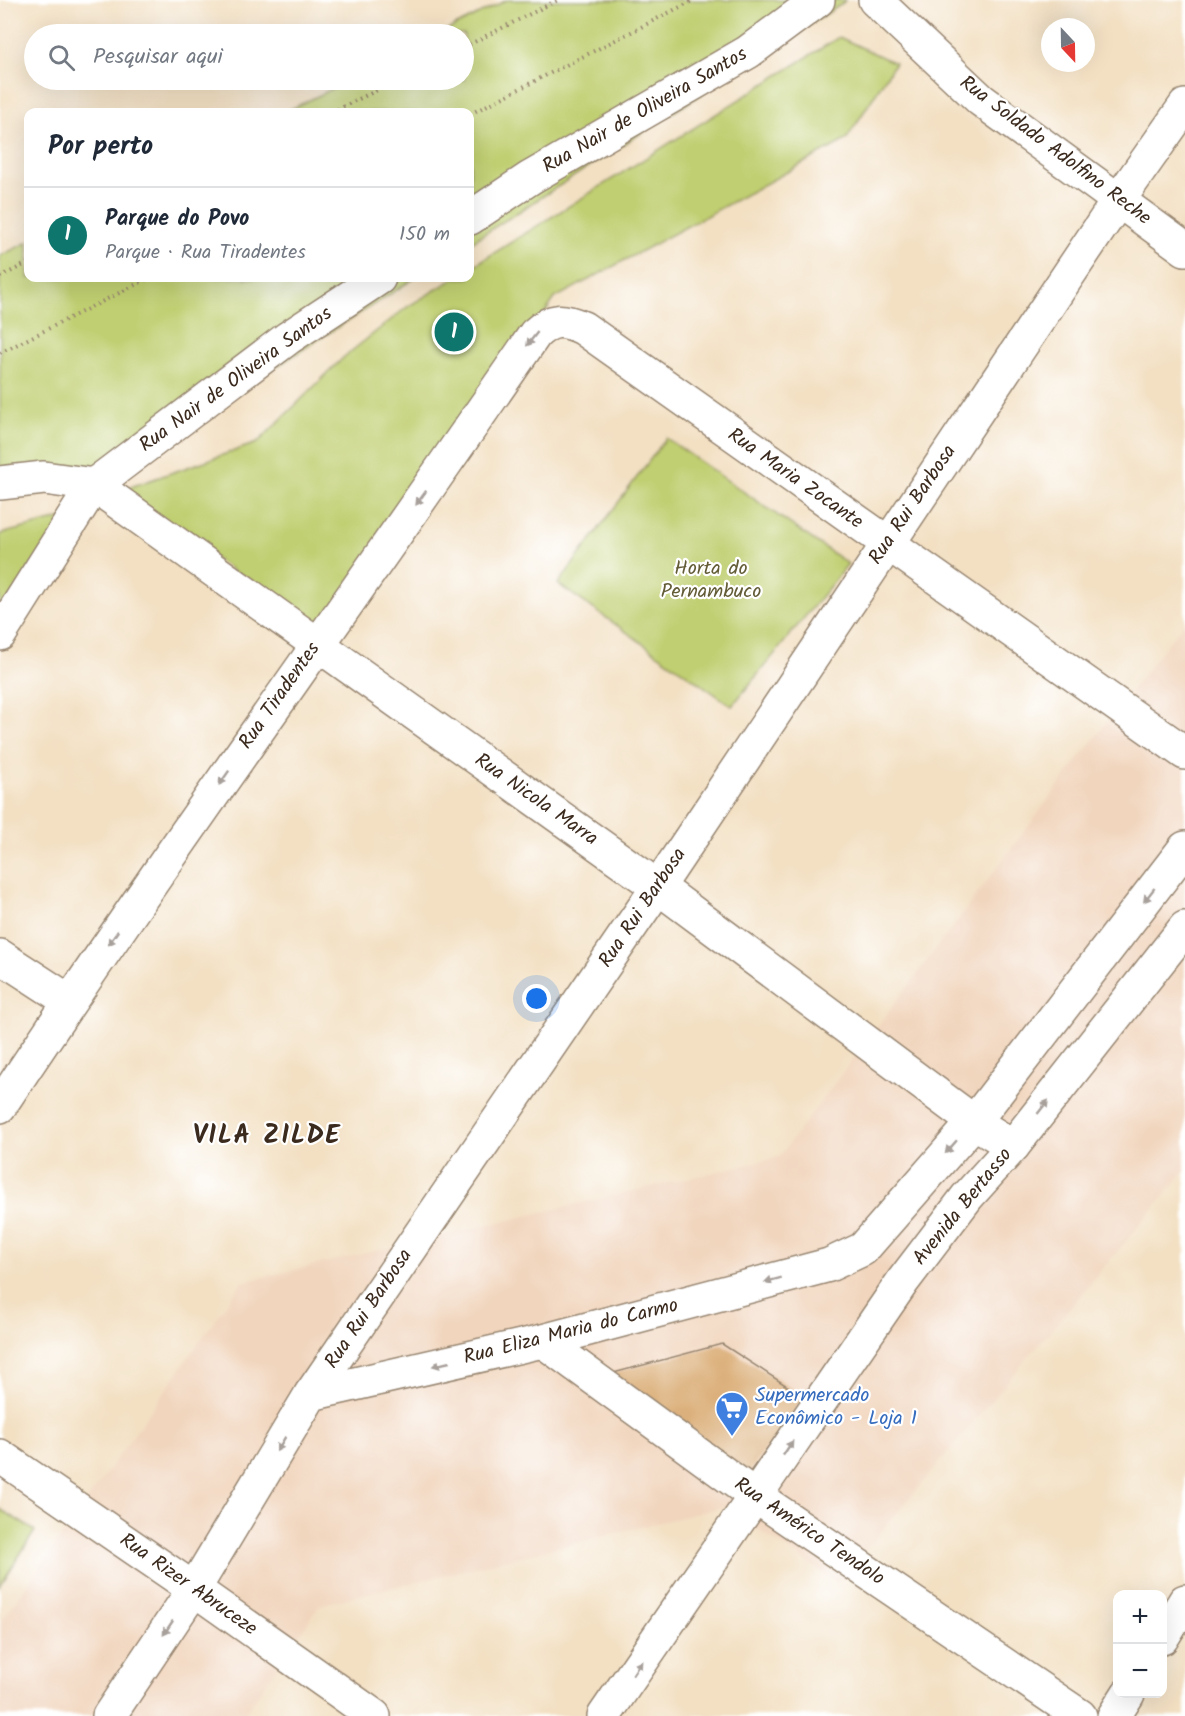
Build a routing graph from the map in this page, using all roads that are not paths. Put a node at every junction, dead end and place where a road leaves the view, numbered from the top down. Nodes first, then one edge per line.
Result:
1 (818, 0) edge
2 (875, 0) edge
3 (1185, 106) edge
4 (1118, 201) junction
5 (474, 215) edge
6 (1185, 249) edge
7 (373, 282) edge
8 (583, 328) joint
9 (0, 483) edge
10 (94, 485) junction
11 (886, 544) junction
12 (0, 633) edge
13 (316, 644) junction
14 (1185, 753) edge
15 (1185, 848) edge
16 (658, 887) junction
17 (1185, 928) edge
18 (0, 956) edge
19 (69, 1001) junction
20 (0, 1106) edge
21 (974, 1122) junction
22 (1013, 1146) junction
23 (862, 1249) junction
24 (903, 1281) junction
25 (543, 1341) junction
26 (311, 1394) junction
27 (0, 1456) edge
28 (755, 1496) junction
29 (194, 1588) junction
30 (1185, 1601) edge
31 (1167, 1630) edge
32 (1125, 1698) edge
33 (109, 1716) edge
34 (374, 1716) edge
35 (604, 1716) edge
36 (1080, 1716) edge
37 (1114, 1716) edge

1 - 5 street, Rua Nair de Oliveira Santos
2 - 4 street, Rua Soldado Adolfino Reche
3 - 4 street, Rua Rui Barbosa
4 - 6 street, Rua Soldado Adolfino Reche
4 - 11 street, Rua Rui Barbosa
7 - 10 street, Rua Nair de Oliveira Santos
8 - 11 street, Rua Maria Zocante
8 -> 13 street, Rua Tiradentes
9 - 10 street
10 - 12 street
10 - 13 street, Rua Nicola Marra
11 - 14 street, Rua Maria Zocante
11 - 16 street, Rua Rui Barbosa
13 - 16 street, Rua Nicola Marra
13 -> 19 street, Rua Tiradentes
15 -> 21 street
16 - 21 street, Rua Nicola Marra
16 - 26 street, Rua Rui Barbosa
22 -> 17 street, Avenida Bertasso
18 - 19 street
19 - 20 street, Rua Tiradentes
21 - 22 street, Rua Nicola Marra
21 -> 23 street
22 - 24 street, Avenida Bertasso
23 - 24 street
23 -> 25 street, Rua Eliza Maria do Carmo
28 -> 24 street, Avenida Bertasso
25 -> 26 street, Rua Eliza Maria do Carmo
25 - 28 street, Rua Américo Tendolo
26 -> 29 street, Rua Rui Barbosa
27 - 29 street, Rua Rizer Abruceze
35 -> 28 street, Avenida Bertasso
28 - 36 street, Rua Américo Tendolo
29 -> 33 street, Rua Rui Barbosa
29 - 34 street, Rua Rizer Abruceze
30 - 31 street
32 - 37 street

